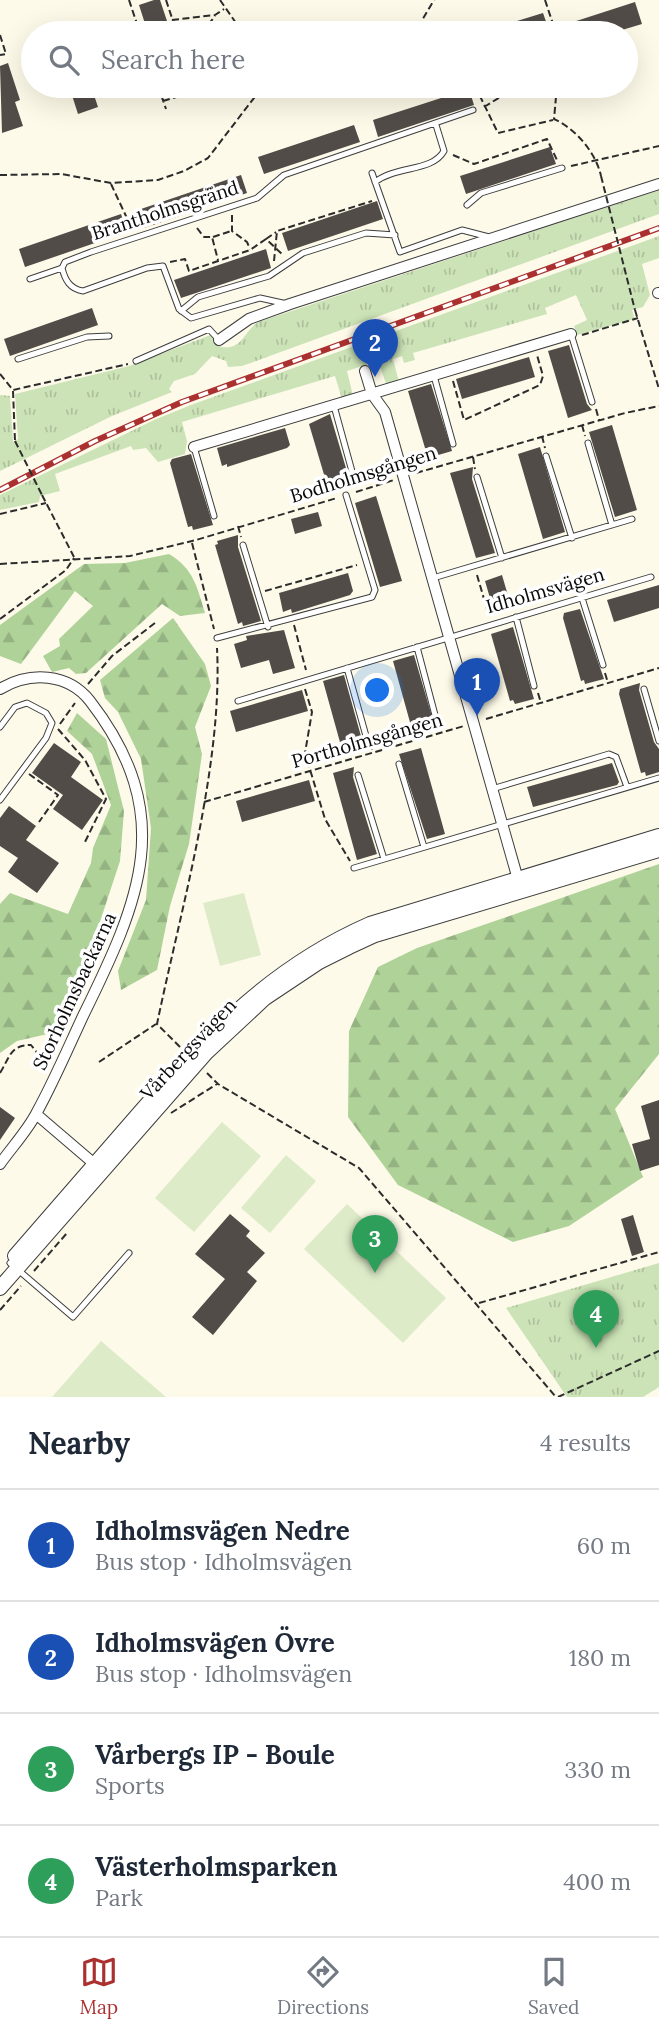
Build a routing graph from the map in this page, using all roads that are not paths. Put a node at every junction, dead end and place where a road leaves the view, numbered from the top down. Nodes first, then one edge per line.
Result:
1 (473, 110) dead end
2 (436, 125) junction
3 (562, 168) road end
4 (372, 173) dead end
5 (375, 182) junction
6 (659, 184) edge
7 (467, 205) dead end
8 (395, 235) junction
9 (492, 238) junction
10 (62, 268) junction
11 (30, 279) dead end
12 (290, 304) junction
13 (181, 311) junction
14 (108, 336) dead end
15 (572, 336) joint
16 (219, 340) joint
17 (18, 359) dead end
18 (136, 361) road end
19 (365, 371) dead end
20 (434, 376) junction
21 (372, 394) junction
22 (592, 402) road end
23 (334, 406) junction
24 (588, 443) road end
25 (453, 444) dead end
26 (194, 447) joint
27 (546, 456) road end
28 (353, 475) dead end
29 (477, 477) road end
30 (346, 495) road end
31 (214, 516) dead end
32 (632, 519) dead end
33 (612, 525) junction
34 (572, 538) junction
35 (243, 545) road end
36 (502, 558) junction
37 (651, 577) dead end
38 (433, 578) junction
39 (582, 598) junction
40 (516, 617) junction
41 (268, 627) junction
42 (450, 637) junction
43 (217, 638) road end
44 (417, 647) junction
45 (603, 665) road end
46 (347, 668) junction
47 (534, 686) dead end
48 (0, 689) edge
49 (644, 689) dead end
50 (238, 701) dead end
51 (435, 715) road end
52 (0, 727) edge
53 (366, 736) dead end
54 (659, 741) edge
55 (399, 764) dead end
56 (358, 775) dead end
57 (659, 778) edge
58 (627, 787) junction
59 (492, 789) junction
60 (0, 800) edge
61 (502, 824) junction
62 (659, 836) edge
63 (424, 847) junction
64 (659, 850) edge
65 (384, 859) junction
66 (354, 868) road end
67 (519, 884) junction
68 (36, 1114) junction
69 (0, 1164) edge
70 (98, 1168) junction
71 (128, 1253) dead end
72 (14, 1271) edge
73 (0, 1288) edge

1 - 2 lane, Brantholmsgränd
2 - 5 lane
2 - 10 lane, Brantholmsgränd
3 - 7 lane
4 - 5 lane
5 - 8 lane
6 - 9 street
8 - 9 lane
8 - 13 lane
9 - 12 street
10 - 11 lane, Brantholmsgränd
10 - 13 lane
12 - 13 lane
12 - 16 street
14 - 17 lane
15 - 20 street
15 - 22 lane
16 - 18 lane
19 - 21 street
20 - 21 street
20 - 25 lane
21 - 23 street
21 - 38 street
23 - 26 street
23 - 28 lane
24 - 33 lane
26 - 31 lane
27 - 34 lane
29 - 36 lane
30 - 41 lane
32 - 33 lane
33 - 34 lane
34 - 36 lane
35 - 41 lane
36 - 38 lane
37 - 39 lane, Idholmsvägen
38 - 42 street
39 - 40 lane, Idholmsvägen
39 - 45 lane
40 - 42 lane, Idholmsvägen
40 - 47 lane
41 - 43 lane
42 - 44 lane, Idholmsvägen
42 - 59 street
44 - 46 lane, Idholmsvägen
44 - 51 lane
46 - 50 lane, Idholmsvägen
46 - 53 lane
48 - 68 street, Storholmsbackarna
49 - 54 lane
52 - 60 lane
55 - 63 lane
56 - 65 lane
57 - 58 lane
58 - 59 lane
58 - 61 lane
59 - 61 street
61 - 63 lane
61 - 67 street
62 - 67 street, Vårbergsvägen
63 - 65 lane
64 - 67 street, Vårbergsvägen
65 - 66 lane
67 - 70 street, Vårbergsvägen
68 - 69 street, Storholmsbackarna
68 - 70 street
70 - 72 street, Vårbergsvägen
71 - 72 lane
72 - 73 street, Vårbergsvägen

